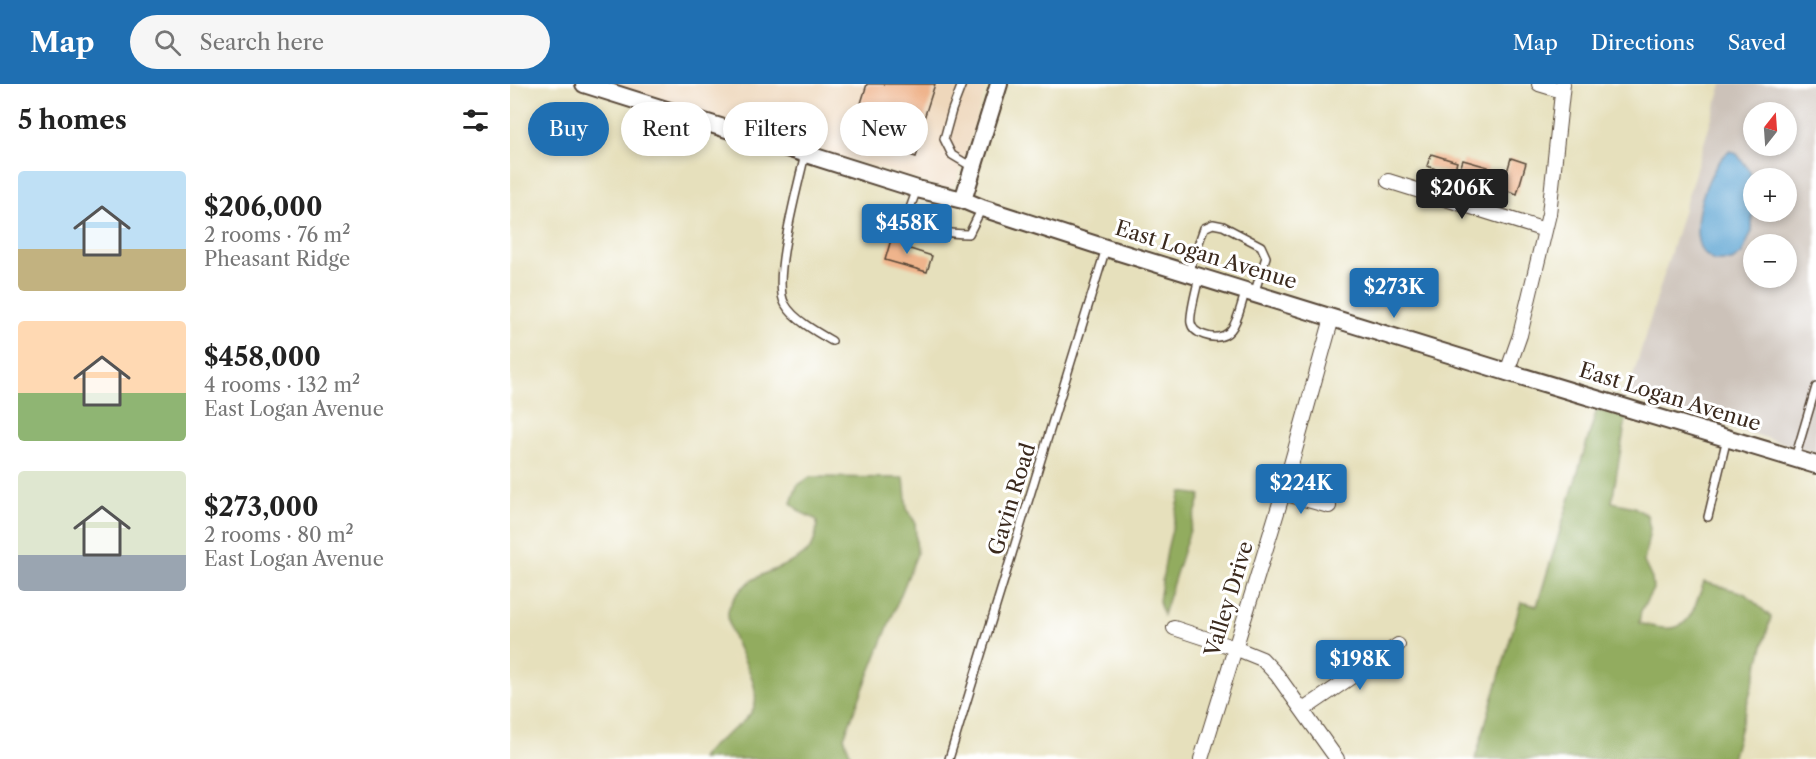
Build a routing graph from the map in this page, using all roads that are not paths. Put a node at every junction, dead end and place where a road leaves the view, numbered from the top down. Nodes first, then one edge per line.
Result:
1 (584, 84) edge
2 (962, 84) edge
3 (999, 84) edge
4 (1539, 84) edge
5 (1562, 88) edge
6 (723, 128) edge
7 (805, 156) edge
8 (811, 156) edge
9 (973, 167) junction
10 (1388, 181) dead end
11 (917, 189) junction
12 (963, 200) junction
13 (982, 208) junction
14 (1545, 230) junction
15 (1106, 248) junction
16 (1193, 275) junction
17 (1250, 293) junction
18 (1332, 318) junction
19 (832, 341) dead end
20 (1508, 372) junction
21 (1816, 387) edge
22 (1727, 438) junction
23 (1795, 458) junction
24 (1816, 465) edge
25 (1283, 493) junction
26 (1329, 506) dead end
27 (1708, 517) dead end
28 (1174, 628) dead end
29 (1398, 645) dead end
30 (1235, 648) junction
31 (1303, 710) junction
32 (1202, 756) edge
33 (949, 759) edge
34 (1337, 759) edge

1 - 6 street, East Logan Avenue
2 - 9 lane
3 - 9 street
4 - 5 street
5 - 14 street
7 - 19 lane
8 - 11 street, East Logan Avenue
9 - 12 street
10 - 14 street
11 - 12 street, East Logan Avenue
11 - 13 lane
12 - 13 street, East Logan Avenue
13 - 15 street, East Logan Avenue
14 - 20 street
15 - 16 street, East Logan Avenue
15 - 33 lane, Gavin Road
16 - 17 street, East Logan Avenue
16 - 17 lane
16 - 17 lane
17 - 18 street, East Logan Avenue
18 - 20 street, East Logan Avenue
18 - 25 street, Valley Drive
20 - 22 street, East Logan Avenue
21 - 23 lane
22 - 23 street, East Logan Avenue
22 - 27 lane
23 - 24 street, East Logan Avenue
25 - 26 street
25 - 30 street, Valley Drive
28 - 30 street
29 - 31 street
30 - 31 street
30 - 32 street, Valley Drive
31 - 34 street

